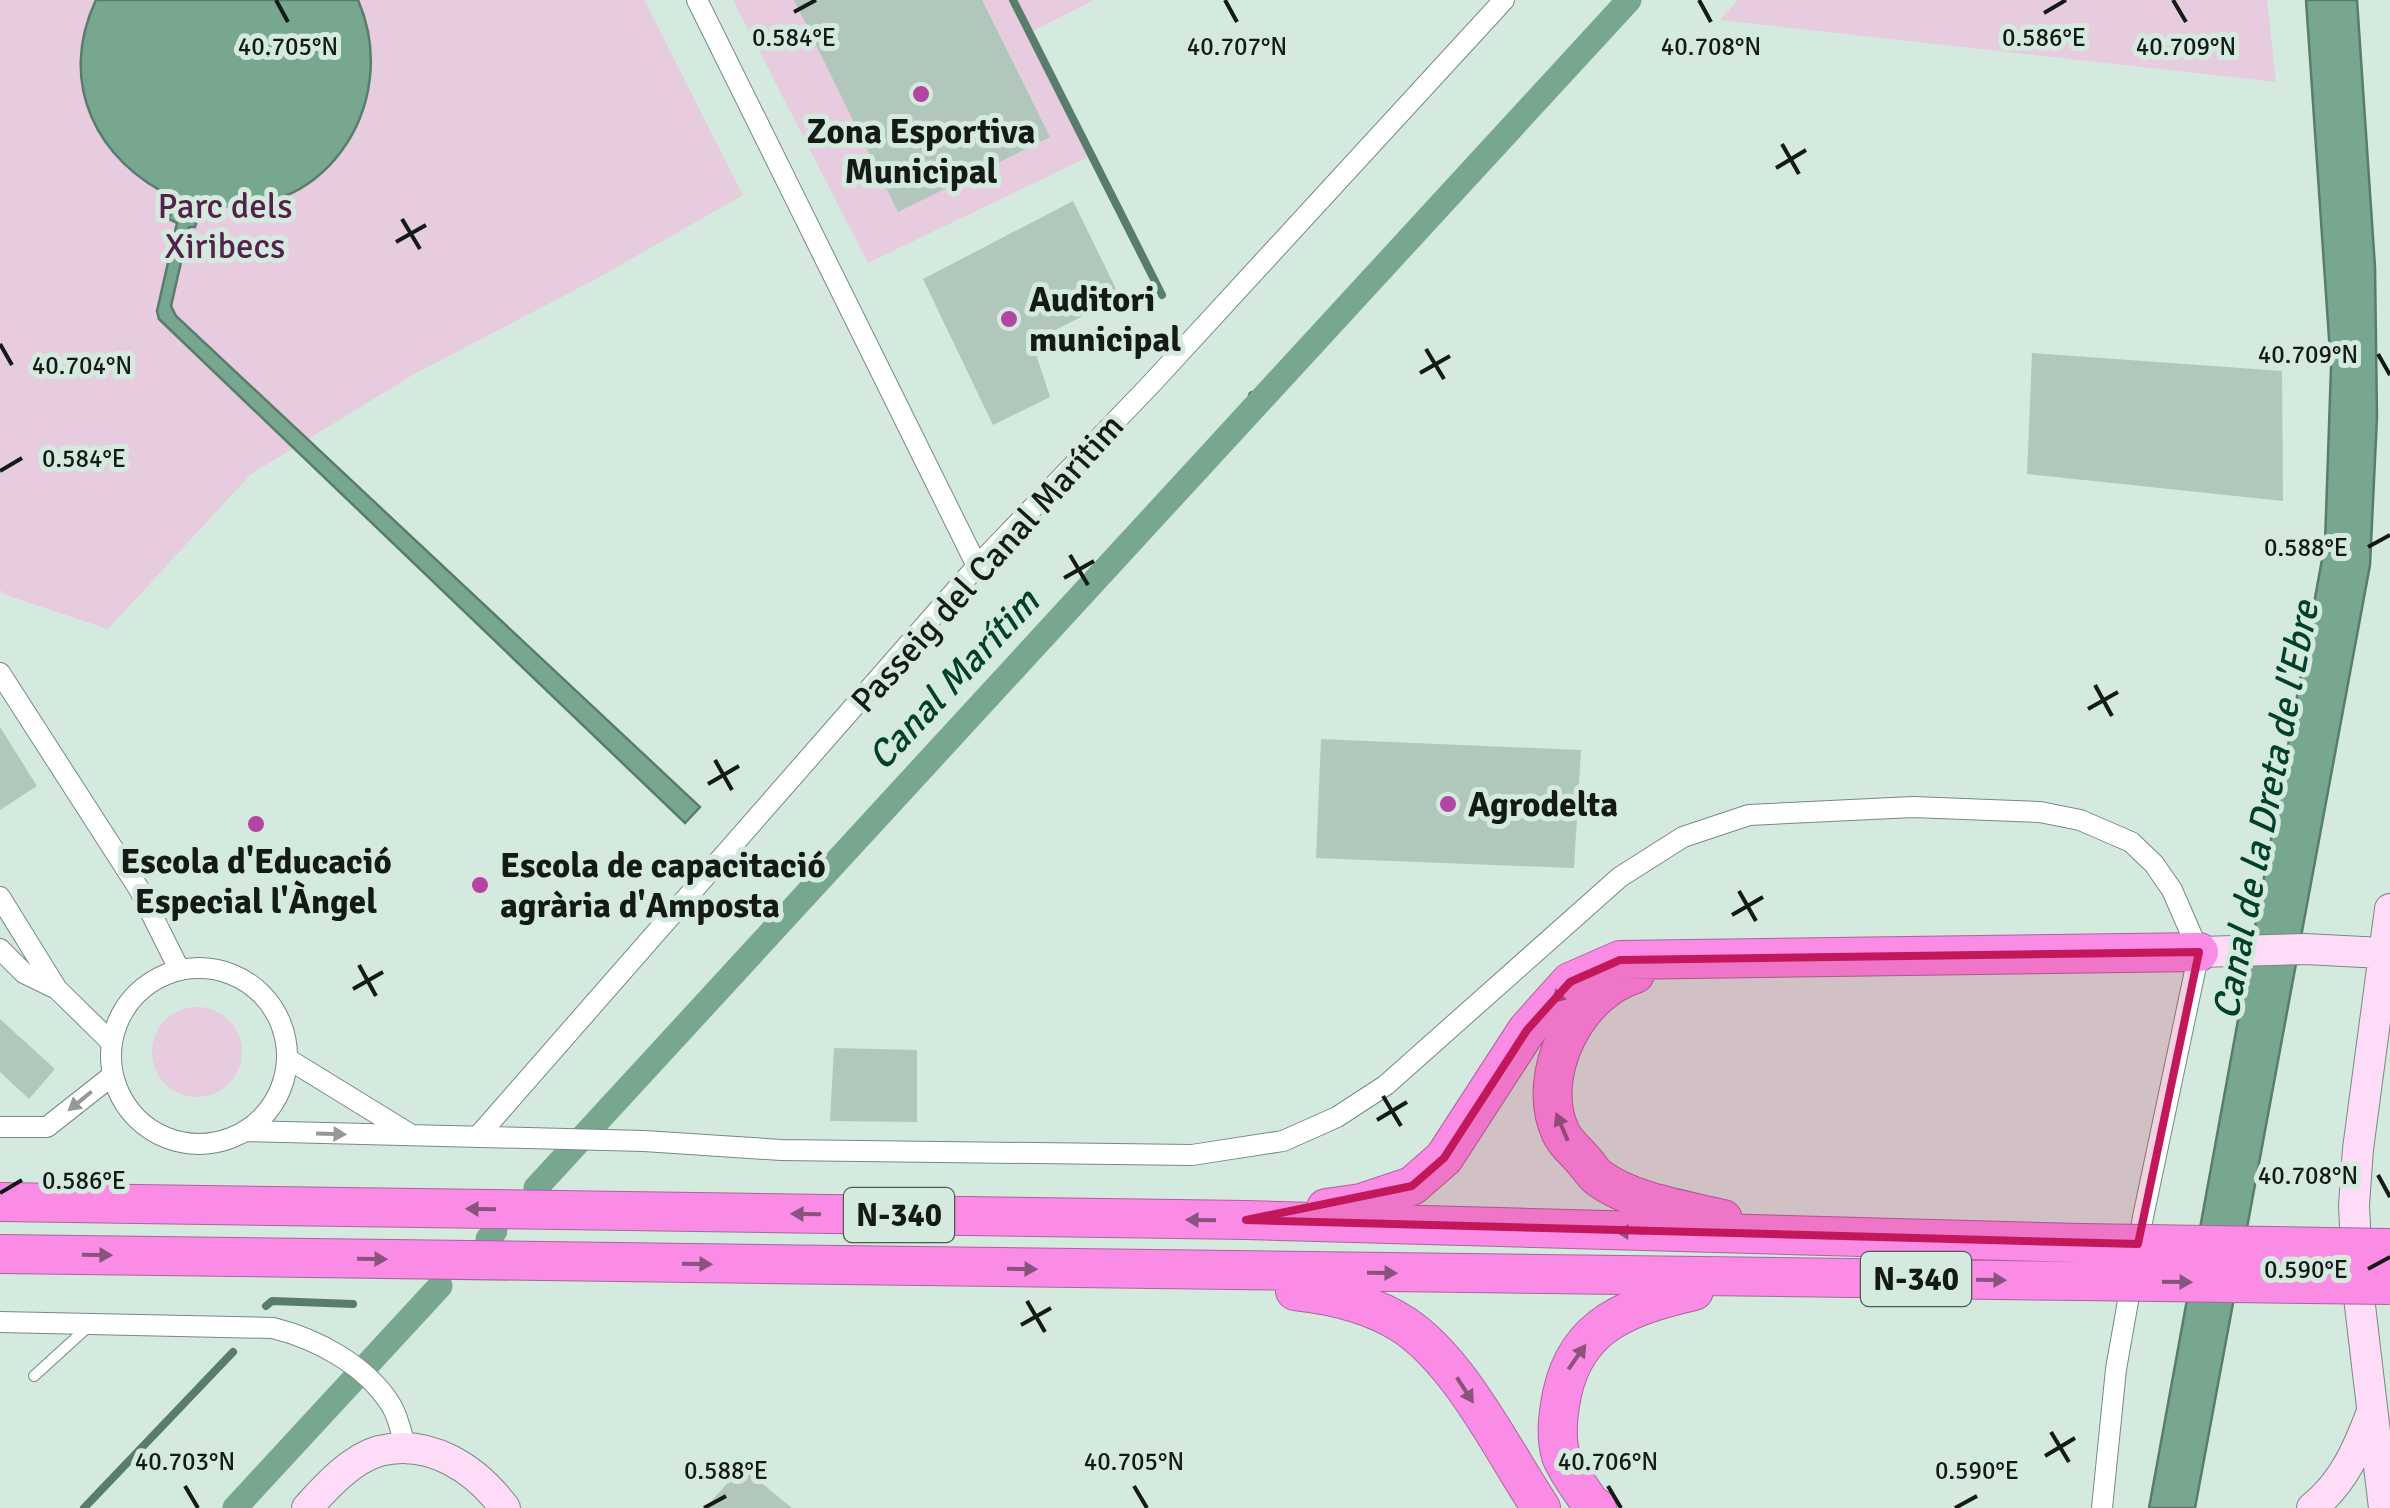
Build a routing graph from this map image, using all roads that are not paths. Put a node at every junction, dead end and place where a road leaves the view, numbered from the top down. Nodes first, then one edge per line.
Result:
1 (697, 0) edge
2 (1504, 0) edge
3 (977, 566) junction
4 (0, 673) edge
5 (0, 898) edge
6 (2390, 908) edge
7 (0, 950) edge
8 (2215, 951) junction
9 (2382, 953) junction
10 (1686, 960) junction
11 (179, 970) junction
12 (58, 988) junction
13 (112, 1043) junction
14 (288, 1059) junction
15 (113, 1075) junction
16 (0, 1127) edge
17 (247, 1131) junction
18 (479, 1135) junction
19 (414, 1136) junction
20 (0, 1202) edge
21 (1246, 1220) junction
22 (1798, 1237) junction
23 (2390, 1248) edge
24 (0, 1254) edge
25 (1124, 1270) junction
26 (1753, 1277) junction
27 (2390, 1286) edge
28 (0, 1322) edge
29 (92, 1324) junction
30 (34, 1376) dead end
31 (2372, 1412) junction
32 (406, 1450) junction
33 (307, 1508) edge
34 (505, 1508) edge
35 (1542, 1508) edge
36 (1597, 1508) edge
37 (2102, 1508) edge
38 (2312, 1508) edge
39 (2384, 1508) edge

1 - 3 street
2 - 3 street, Passeig del Canal Marítim
3 - 18 street, Passeig del Canal Marítim
4 - 11 street
5 - 12 street
6 - 9 street
7 - 12 street
8 - 9 street
8 - 10 highway
8 - 18 street
8 - 37 street
9 - 31 street
10 -> 21 highway
22 -> 10 highway
11 - 13 street
11 - 14 street
12 - 13 street
13 - 15 street
14 - 17 street
14 - 19 street
15 -> 16 street
15 - 17 street
17 -> 19 street
18 - 19 street
21 -> 20 highway, N-340
22 -> 21 highway, N-340
22 - 23 highway, N-340, bridge
24 -> 25 highway, N-340
25 -> 26 highway, N-340
25 -> 35 highway
26 -> 27 highway, N-340, bridge
36 -> 26 highway
28 - 29 street
29 - 30 lane
29 - 32 street
31 - 38 street
31 - 39 street
32 - 33 street
32 - 34 street

